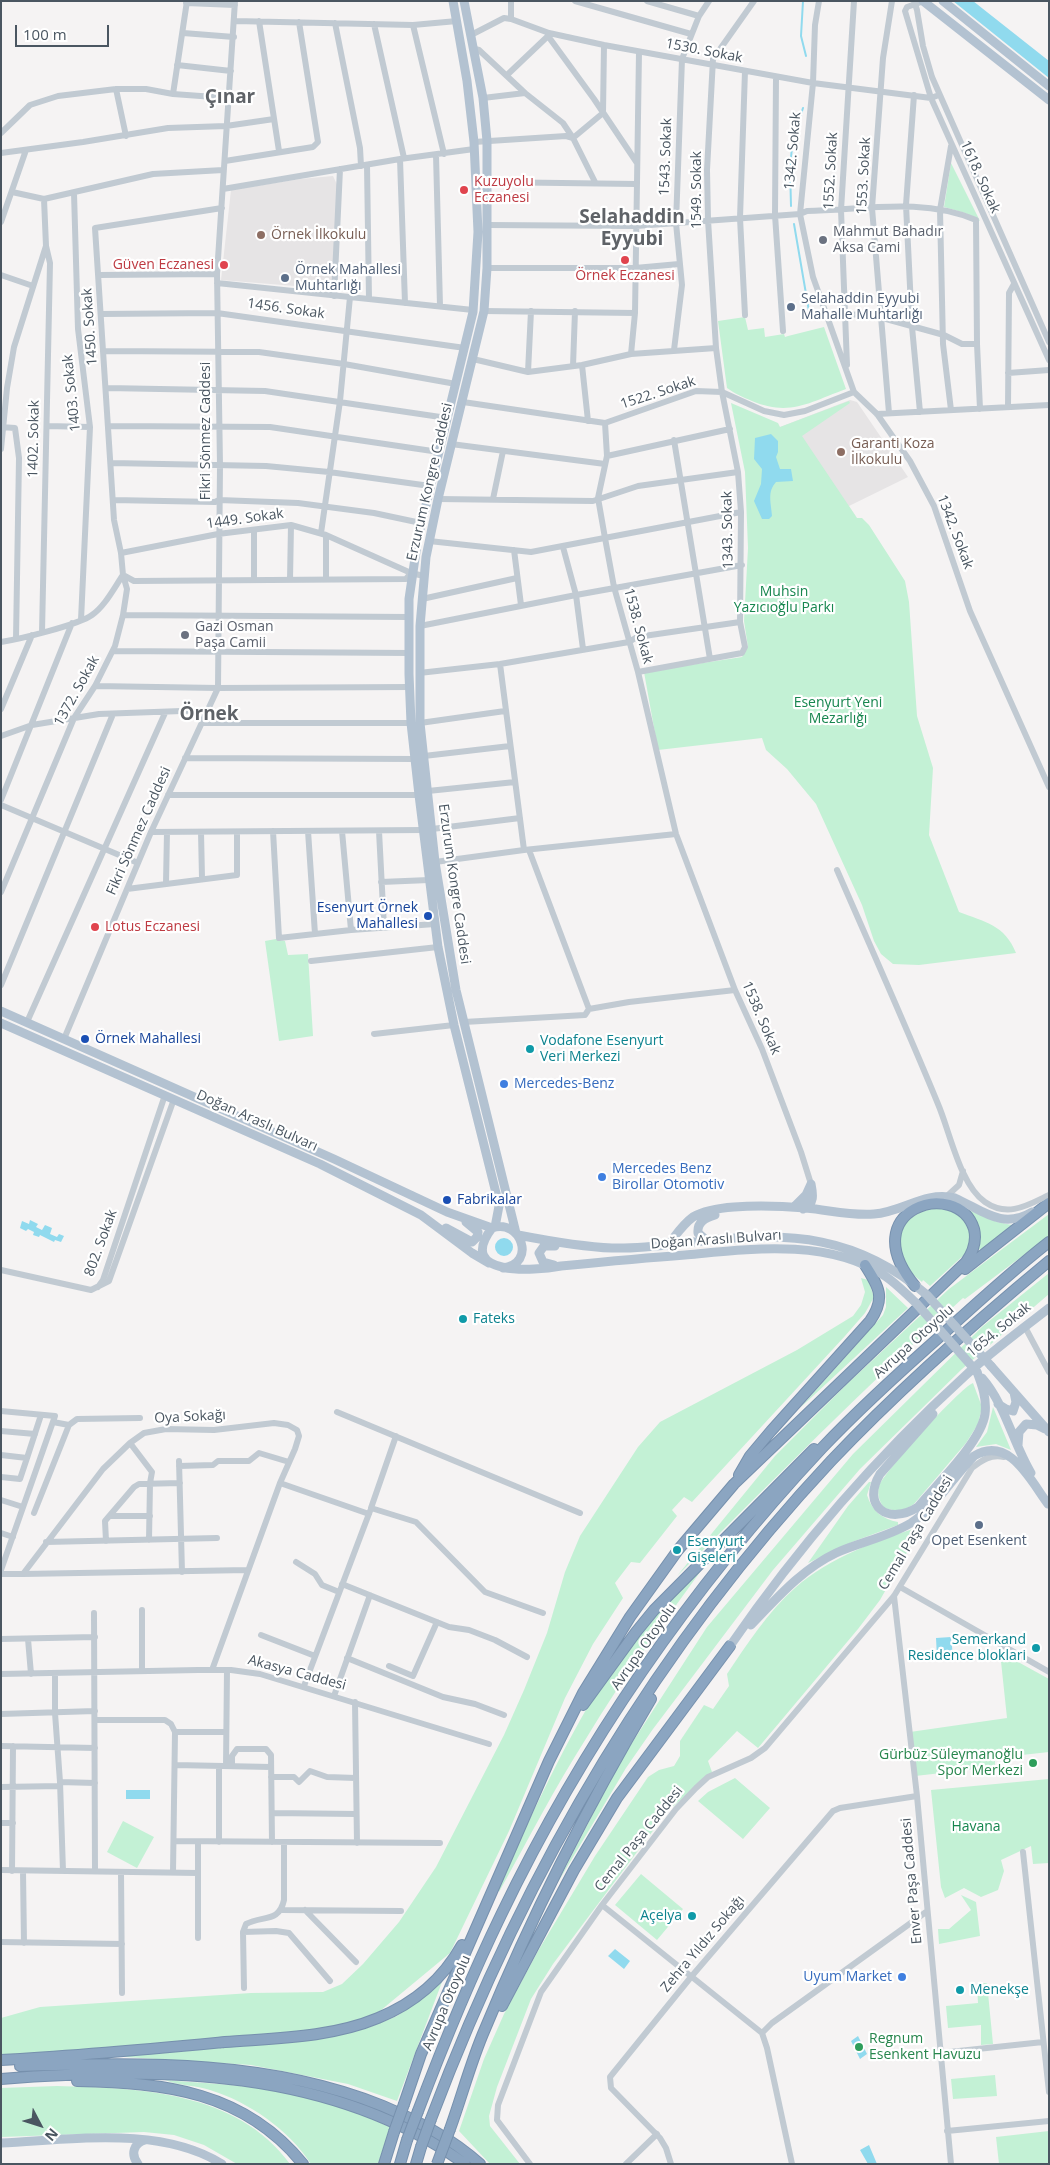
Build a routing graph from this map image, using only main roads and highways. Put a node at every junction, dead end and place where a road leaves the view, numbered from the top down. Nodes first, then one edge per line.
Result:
1 (453, 1) edge
2 (464, 1) edge
3 (943, 1) edge
4 (920, 2) edge
5 (1049, 86) edge
6 (1049, 100) edge
7 (415, 723) junction
8 (420, 758) junction
9 (427, 830) junction
10 (1, 1011) edge
11 (1, 1023) edge
12 (1049, 1202) edge
13 (794, 1207) junction
14 (806, 1208) junction
15 (447, 1212) junction
16 (421, 1215) junction
17 (684, 1224) junction
18 (494, 1228) junction
19 (517, 1234) junction
20 (698, 1234) junction
21 (706, 1240) junction
22 (1049, 1242) edge
23 (668, 1245) junction
24 (613, 1248) junction
25 (1049, 1260) edge
26 (492, 1264) junction
27 (561, 1266) junction
28 (865, 1266) junction
29 (503, 1268) junction
30 (915, 1286) junction
31 (938, 1291) junction
32 (1049, 1308) edge
33 (977, 1372) junction
34 (967, 1374) junction
35 (1012, 1388) junction
36 (998, 1404) junction
37 (846, 1424) junction
38 (1049, 1433) edge
39 (1017, 1457) junction
40 (734, 1484) junction
41 (1049, 1504) edge
42 (730, 1646) junction
43 (669, 1662) junction
44 (561, 1737) junction
45 (486, 1901) junction
46 (1, 2060) edge
47 (1, 2066) edge
48 (469, 2077) junction
49 (1, 2079) edge
50 (150, 2140) junction
51 (1, 2143) edge
52 (138, 2164) edge
53 (222, 2164) edge
54 (303, 2164) edge
55 (384, 2164) edge
56 (400, 2164) edge
57 (416, 2164) edge
58 (437, 2164) edge
59 (465, 2164) edge
60 (480, 2164) edge

1 - 7 main road, Erzurum Kongre Caddesi
2 - 7 main road, Erzurum Kongre Caddesi
3 - 5 main road
4 - 6 main road
7 - 8 main road, Erzurum Kongre Caddesi
8 - 9 main road, Erzurum Kongre Caddesi
8 - 9 main road, Erzurum Kongre Caddesi
9 - 18 main road, Erzurum Kongre Caddesi
9 - 19 main road, Erzurum Kongre Caddesi
10 - 15 main road, Doğan Araslı Bulvarı
11 - 16 main road, Doğan Araslı Bulvarı
12 - 14 main road
12 - 31 highway
13 - 14 main road
13 - 14 main road
13 - 17 main road
14 - 20 main road
15 - 16 main road
15 - 18 main road, Doğan Araslı Bulvarı
16 - 26 main road, Doğan Araslı Bulvarı
17 - 20 main road
17 - 23 main road
18 - 19 main road
18 - 26 main road
19 - 24 main road, Doğan Araslı Bulvarı
19 - 29 main road
20 - 21 main road
21 - 23 main road, Doğan Araslı Bulvarı
21 - 30 main road, Doğan Araslı Bulvarı
22 - 37 highway, Avrupa Otoyolu
23 - 24 main road, Doğan Araslı Bulvarı
24 - 27 main road
25 - 43 highway, Avrupa Otoyolu
26 - 29 main road
27 - 28 main road, Doğan Araslı Bulvarı
27 - 29 main road, Doğan Araslı Bulvarı
28 - 33 main road, Doğan Araslı Bulvarı, bridge
28 - 40 highway
30 - 31 highway
30 - 35 main road, Doğan Araslı Bulvarı, bridge
31 - 40 highway
32 - 34 main road, 1654. Sokak
33 - 34 main road
33 - 36 main road, Doğan Araslı Bulvarı
34 - 42 main road
35 - 36 main road
35 - 38 main road, Doğan Araslı Bulvarı
36 - 39 main road, Doğan Araslı Bulvarı
37 - 44 highway
37 - 56 highway, Avrupa Otoyolu, bridge
38 - 39 main road
39 - 41 main road, Doğan Araslı Bulvarı
39 - 42 main road
40 - 44 highway
42 - 48 highway
43 - 48 highway
43 - 57 highway, Avrupa Otoyolu, bridge
44 - 45 highway
45 - 46 highway
45 - 55 highway, bridge
47 - 60 highway
48 - 58 highway, bridge
49 - 54 highway
49 - 59 highway
50 - 51 main road
50 - 52 main road
50 - 53 main road

